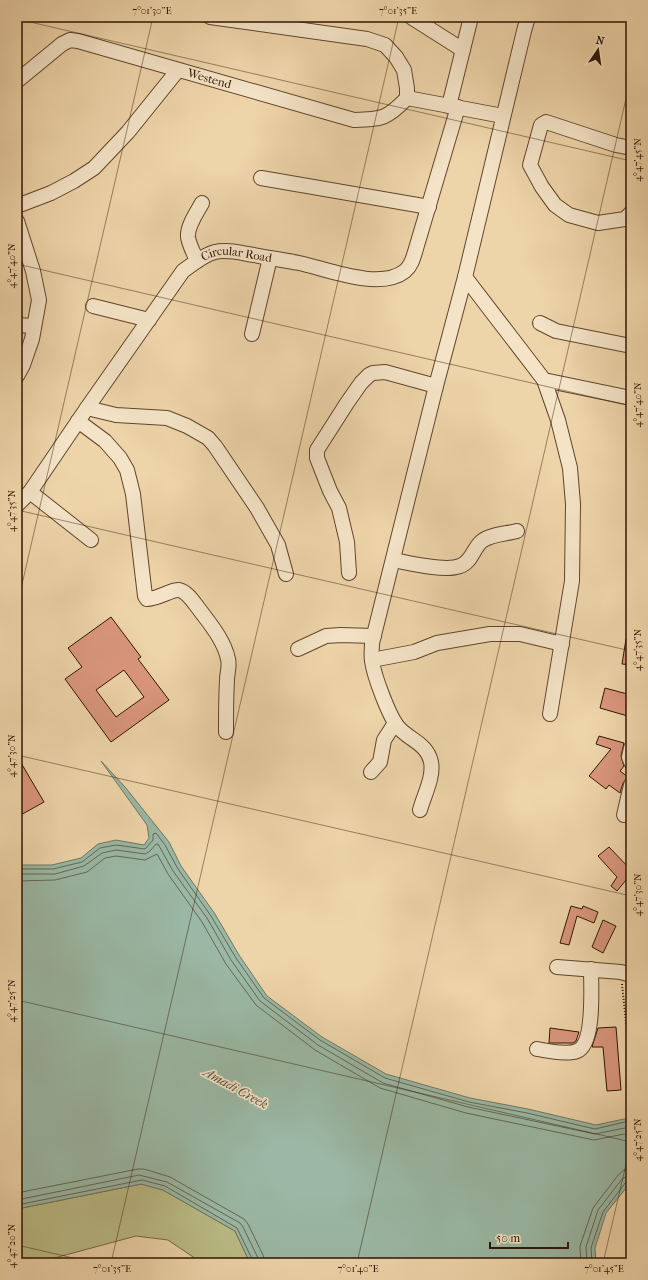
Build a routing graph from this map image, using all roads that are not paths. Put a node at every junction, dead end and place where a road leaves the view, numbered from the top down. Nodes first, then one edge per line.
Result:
1 (210, 17) edge
2 (411, 17) edge
3 (471, 17) edge
4 (528, 17) edge
5 (463, 50) junction
6 (178, 70) junction
7 (17, 81) edge
8 (407, 98) junction
9 (453, 106) junction
10 (503, 116) junction
11 (631, 148) edge
12 (261, 178) dead end
13 (202, 202) dead end
14 (17, 206) edge
15 (429, 207) junction
16 (631, 212) edge
17 (17, 221) edge
18 (270, 258) junction
19 (197, 261) junction
20 (465, 277) junction
21 (93, 306) dead end
22 (149, 320) junction
23 (540, 324) dead end
24 (17, 325) edge
25 (34, 326) junction
26 (252, 334) dead end
27 (631, 346) edge
28 (17, 376) edge
29 (544, 380) junction
30 (436, 386) junction
31 (631, 398) edge
32 (87, 408) junction
33 (78, 421) junction
34 (30, 492) junction
35 (17, 505) edge
36 (517, 531) dead end
37 (92, 540) dead end
38 (393, 560) junction
39 (349, 573) dead end
40 (286, 574) dead end
41 (374, 636) junction
42 (562, 644) junction
43 (298, 650) dead end
44 (372, 660) junction
45 (550, 714) dead end
46 (395, 723) junction
47 (226, 732) dead end
48 (631, 748) edge
49 (631, 762) edge
50 (371, 772) dead end
51 (631, 785) edge
52 (420, 810) dead end
53 (624, 815) dead end
54 (557, 967) dead end
55 (591, 969) junction
56 (626, 974) edge
57 (537, 1049) dead end

1 - 8 street
2 - 5 street
3 - 5 street, Circular Road
4 - 10 street
5 - 9 street, Circular Road
6 - 7 street, Westend
6 - 8 street, Westend
6 - 14 street
8 - 9 street
9 - 10 street
9 - 15 street, Circular Road
10 - 20 street
11 - 16 street
12 - 15 street
13 - 19 street
15 - 18 street, Circular Road
17 - 25 street
18 - 19 street, Circular Road
18 - 26 street
19 - 22 street, Circular Road
20 - 29 street
20 - 30 street
21 - 22 street
22 - 32 street, Circular Road
23 - 27 street
24 - 25 street
25 - 28 street
29 - 31 street
29 - 42 street
30 - 38 street
30 - 39 street
32 - 33 street, Circular Road
32 - 40 street
33 - 34 street, Circular Road
33 - 47 street
34 - 35 street, Circular Road
34 - 37 street
36 - 38 street
38 - 41 street
41 - 43 street
41 - 44 street
42 - 44 street
42 - 45 street
44 - 46 street
46 - 50 street
46 - 52 street
48 - 49 street
51 - 53 street
54 - 55 street
55 - 56 street
55 - 57 street

